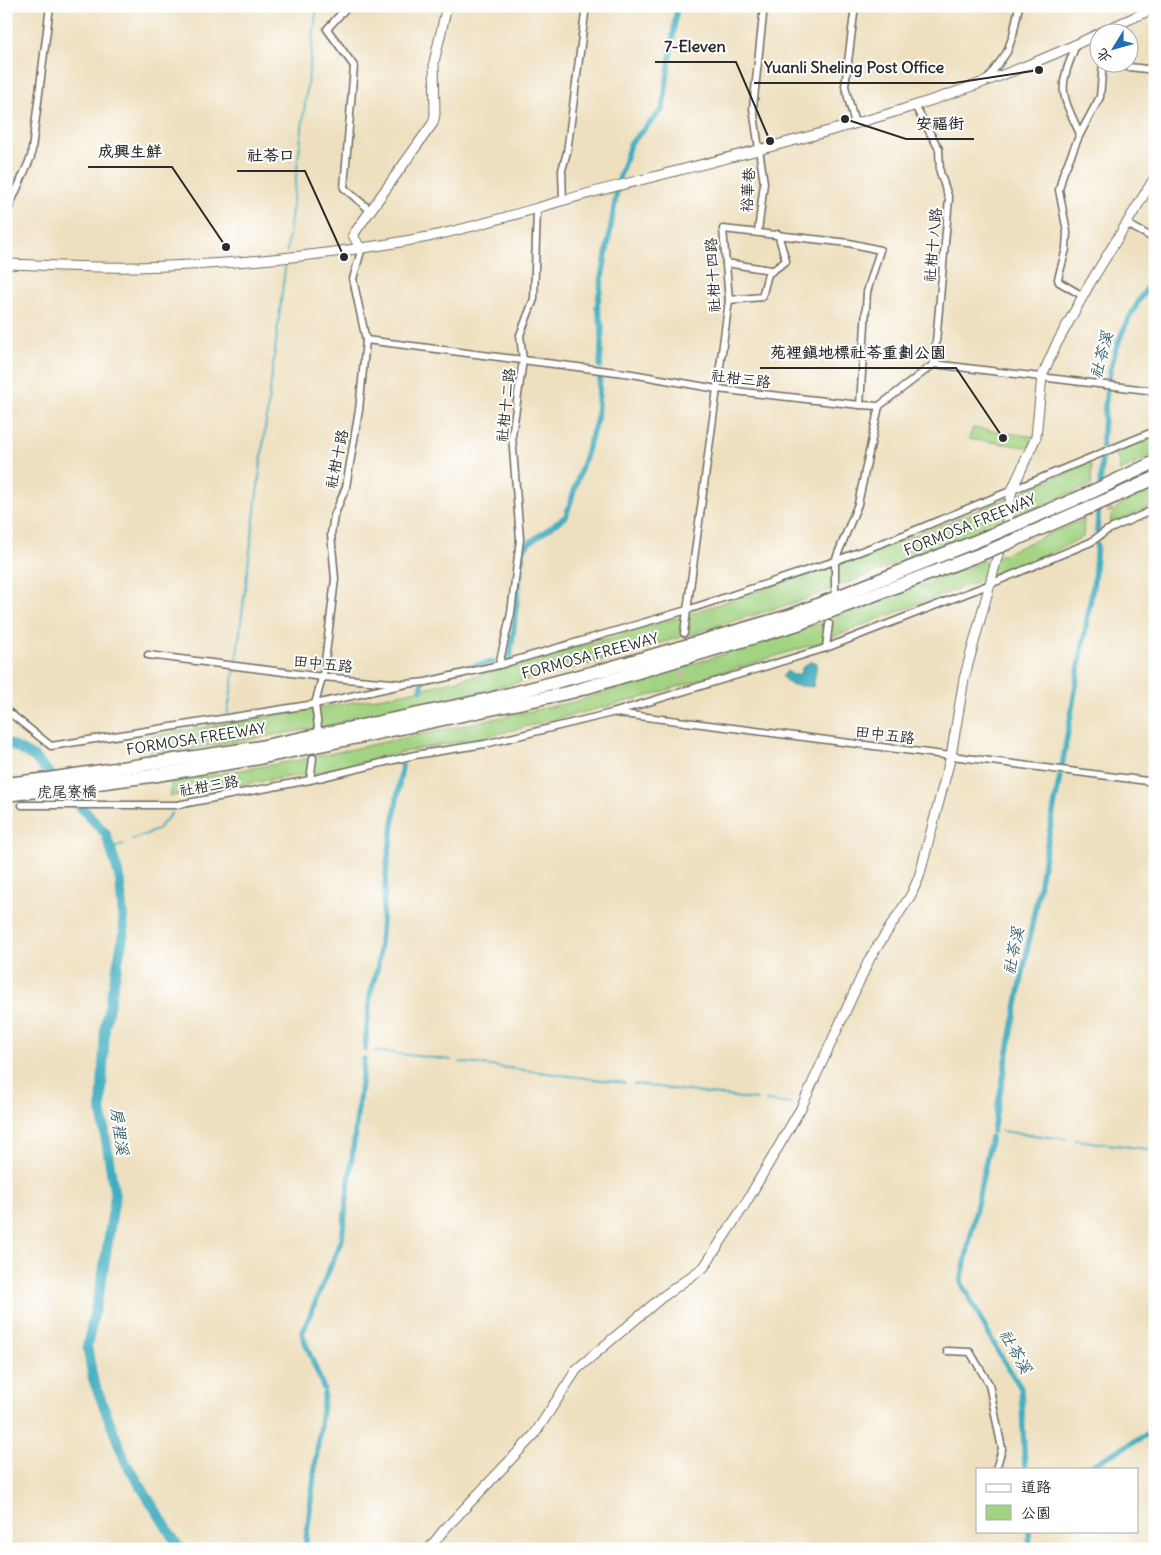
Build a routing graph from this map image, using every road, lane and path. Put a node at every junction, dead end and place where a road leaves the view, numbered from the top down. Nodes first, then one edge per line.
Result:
1 (50, 6) edge
2 (348, 6) edge
3 (447, 6) edge
4 (586, 6) edge
5 (764, 6) edge
6 (855, 6) edge
7 (1019, 6) edge
8 (1155, 8) edge
9 (1124, 22) edge
10 (1088, 39) edge
11 (1076, 45) junction
12 (1155, 70) edge
13 (987, 80) junction
14 (915, 106) junction
15 (855, 124) junction
16 (1080, 134) junction
17 (761, 150) junction
18 (1155, 177) edge
19 (563, 200) junction
20 (538, 209) junction
21 (370, 210) junction
22 (6, 214) edge
23 (1127, 224) junction
24 (758, 232) junction
25 (778, 234) junction
26 (1155, 239) edge
27 (360, 248) junction
28 (726, 263) junction
29 (6, 264) edge
30 (771, 270) junction
31 (1083, 296) junction
32 (729, 300) junction
33 (366, 340) junction
34 (524, 360) junction
35 (934, 364) junction
36 (1042, 376) junction
37 (717, 389) junction
38 (1155, 391) edge
39 (860, 405) junction
40 (879, 406) junction
41 (1155, 431) edge
42 (1155, 462) edge
43 (1155, 478) edge
44 (1012, 490) junction
45 (1155, 509) edge
46 (835, 561) junction
47 (988, 585) junction
48 (835, 590) dead end
49 (687, 610) junction
50 (829, 624) dead end
51 (684, 633) dead end
52 (826, 648) junction
53 (148, 656) dead end
54 (499, 665) junction
55 (323, 677) junction
56 (406, 684) junction
57 (315, 704) junction
58 (6, 710) edge
59 (612, 713) junction
60 (318, 728) dead end
61 (951, 756) junction
62 (313, 758) dead end
63 (310, 780) junction
64 (1155, 782) edge
65 (6, 784) edge
66 (6, 795) edge
67 (111, 804) joint
68 (22, 805) dead end
69 (947, 1351) dead end
70 (996, 1468) edge
71 (429, 1549) edge

1 - 22 street
2 - 21 street
3 - 21 street
4 - 19 street
5 - 17 street
6 - 15 street
7 - 13 street
8 - 9 street
10 - 11 street
11 - 13 street
11 - 16 street
12 - 16 street
13 - 14 street
14 - 15 street
14 - 35 street, 社柑十八路
15 - 17 street
16 - 31 street
17 - 19 street
17 - 24 street, 裕華巷
18 - 23 street
19 - 20 street
20 - 27 street
20 - 34 street, 社柑十二路
21 - 27 street
23 - 26 street
23 - 31 street
24 - 25 street, 社柑十四路
24 - 28 street, 社柑十四路
25 - 30 street
25 - 39 street, 社柑十四路
27 - 29 street
27 - 33 street, 社柑十路
28 - 30 street
28 - 32 street, 社柑十四路
30 - 32 street
31 - 36 street
32 - 37 street, 社柑十四路
33 - 34 street, 社柑三路
33 - 55 street, 社柑十路
34 - 37 street, 社柑三路
34 - 54 street, 社柑十二路
35 - 36 street
35 - 40 street
36 - 38 street
36 - 44 street
37 - 39 street, 社柑三路
37 - 49 street, 社柑十四路
39 - 40 street, 社柑三路
40 - 46 street
41 - 44 street
42 - 65 highway, FORMOSA FREEWAY, bridge
43 - 66 highway, FORMOSA FREEWAY, bridge
44 - 46 street
44 - 47 street
45 - 47 street, 社柑三路
46 - 48 street
46 - 49 street
47 - 52 street, 社柑三路
47 - 61 street
49 - 51 street, 社柑十四路
49 - 54 street
50 - 52 street
52 - 59 street, 社柑三路
53 - 55 street, 田中五路
54 - 56 street
55 - 56 street, 田中五路
55 - 57 street, 社柑十路
56 - 57 street
57 - 58 street
57 - 60 street
59 - 61 street, 田中五路
59 - 63 street, 社柑三路
61 - 64 street, 田中五路
61 - 71 street
62 - 63 street
63 - 67 street, 社柑三路
67 - 68 street, 虎尾寮橋
69 - 70 street

